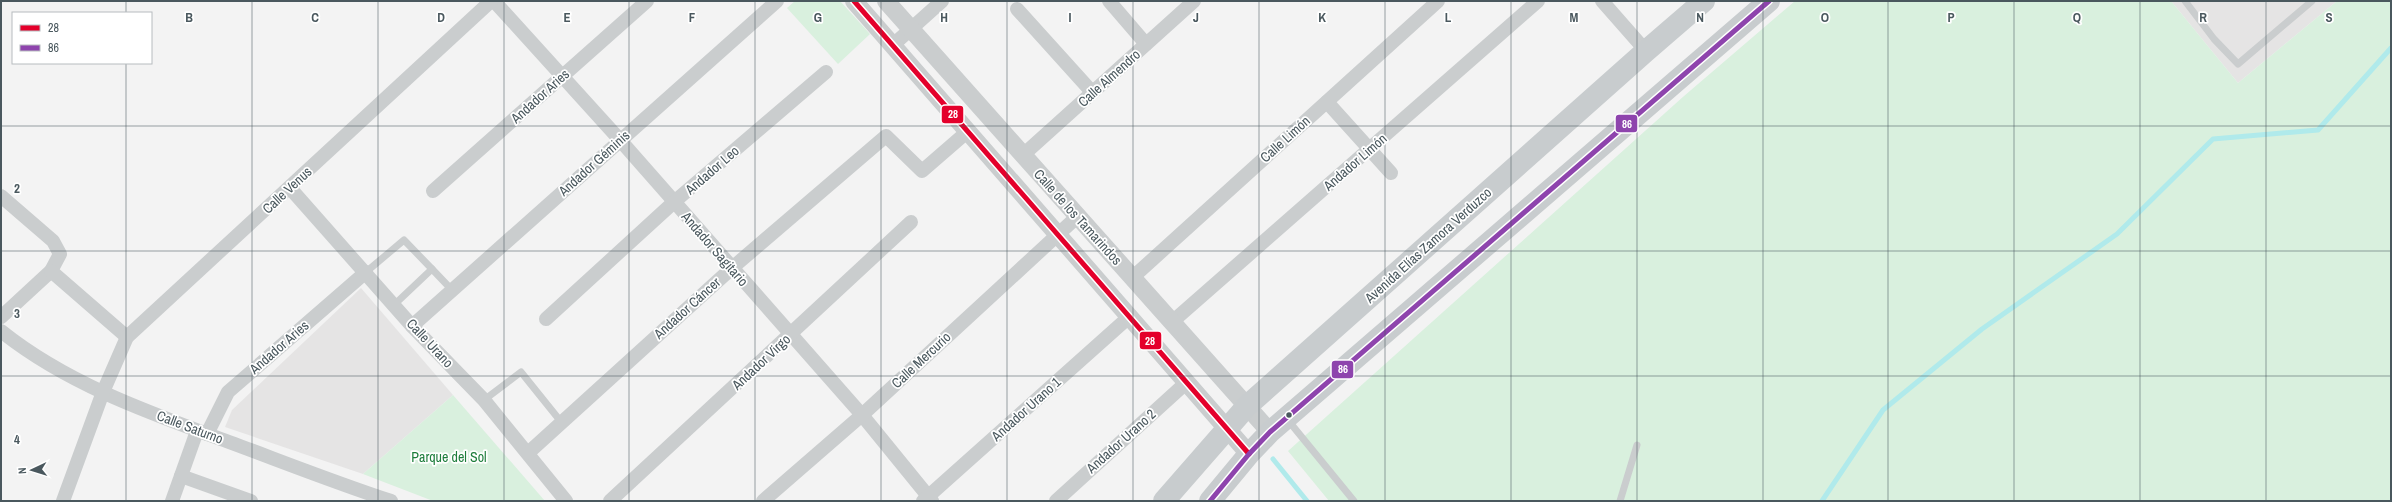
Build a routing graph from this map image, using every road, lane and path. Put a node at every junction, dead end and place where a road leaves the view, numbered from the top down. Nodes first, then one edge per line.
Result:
1 (492, 1) edge
2 (648, 1) edge
3 (778, 1) edge
4 (854, 1) edge
5 (886, 1) edge
6 (942, 1) edge
7 (1109, 1) edge
8 (1194, 1) edge
9 (1438, 1) edge
10 (1538, 1) edge
11 (1602, 1) edge
12 (1704, 1) edge
13 (1769, 1) edge
14 (2184, 1) edge
15 (2312, 1) edge
16 (1017, 10) dead end
17 (911, 29) junction
18 (1146, 44) junction
19 (893, 45) junction
20 (1646, 51) junction
21 (826, 72) dead end
22 (561, 77) junction
23 (1092, 92) junction
24 (1327, 102) junction
25 (967, 132) junction
26 (620, 140) junction
27 (1370, 149) junction
28 (1023, 155) junction
29 (1391, 173) dead end
30 (290, 188) junction
31 (432, 191) dead end
32 (1, 196) edge
33 (674, 202) junction
34 (1078, 216) junction
35 (911, 222) dead end
36 (1057, 235) junction
37 (732, 268) junction
38 (432, 269) junction
39 (51, 271) junction
40 (366, 272) junction
41 (1132, 278) junction
42 (452, 290) junction
43 (394, 304) junction
44 (1, 317) edge
45 (1129, 317) junction
46 (546, 319) dead end
47 (1172, 322) junction
48 (412, 326) junction
49 (1, 331) edge
50 (790, 335) junction
51 (127, 337) junction
52 (1187, 382) junction
53 (103, 392) junction
54 (484, 400) junction
55 (1247, 406) junction
56 (862, 415) junction
57 (1286, 419) junction
58 (562, 423) junction
59 (1227, 428) junction
60 (202, 432) junction
61 (1270, 432) junction
62 (1637, 445) dead end
63 (528, 453) junction
64 (1249, 454) junction
65 (181, 476) junction
66 (356, 496) edge
67 (928, 500) edge
68 (63, 501) edge
69 (172, 501) edge
70 (251, 501) edge
71 (391, 501) edge
72 (566, 501) edge
73 (610, 501) edge
74 (763, 501) edge
75 (1056, 501) edge
76 (1164, 501) edge
77 (1210, 501) edge
78 (1354, 501) edge
79 (1620, 501) edge

1 - 22 street, Andador Sagitario
1 - 30 street, Calle Venus
2 - 22 street, Andador Aries
3 - 26 street, Andador Géminis
4 - 19 street
5 - 17 street, Calle de los Tamarindos
6 - 17 street
7 - 18 street
8 - 18 street, Calle Almendro
9 - 24 street, Calle Limón
10 - 27 street, Andador Limón
11 - 20 street
12 - 20 main road, Avenida Elías Zamora Verduzco
13 - 57 main road
14 - 15 lane
16 - 23 street
17 - 19 street
17 - 28 street, Calle de los Tamarindos
18 - 23 street, Calle Almendro
19 - 25 street
20 - 55 main road, Avenida Elías Zamora Verduzco
21 - 33 street, Andador Leo
22 - 26 street, Andador Sagitario
22 - 31 street, Andador Aries
23 - 28 street, Calle Almendro
24 - 27 street
24 - 41 street, Calle Limón
25 - 36 street
25 - 37 street, Andador Cáncer
26 - 33 street, Andador Sagitario
26 - 42 street, Andador Géminis
27 - 29 street
27 - 47 street, Andador Limón
28 - 34 street, Calle de los Tamarindos
30 - 40 street, Calle Urano
30 - 51 street, Calle Venus
32 - 39 street
33 - 37 street, Andador Sagitario
33 - 46 street, Andador Leo
34 - 36 street, Calle Mercurio
34 - 41 street, Calle de los Tamarindos
35 - 50 street, Andador Virgo
36 - 45 street
36 - 56 street, Calle Mercurio
37 - 50 street, Andador Sagitario
37 - 58 street, Andador Cáncer
38 - 40 lane
38 - 42 lane
38 - 43 lane
39 - 44 street
39 - 51 street
40 - 43 street, Calle Urano
40 - 60 street, Andador Aries
41 - 47 street, Calle de los Tamarindos
42 - 48 street, Andador Géminis
43 - 48 street, Calle Urano
45 - 52 street
45 - 67 street, Andador Urano 1
47 - 55 street, Calle de los Tamarindos
48 - 54 street, Calle Urano
49 - 53 street, Calle Saturno
50 - 56 street, Andador Sagitario
50 - 73 street, Andador Virgo
51 - 53 street, Calle Venus
52 - 59 street
52 - 75 street, Andador Urano 2
53 - 60 street, Calle Saturno
53 - 68 street, Calle Venus
54 - 58 lane
54 - 63 street, Calle Urano
55 - 59 main road, Avenida Elías Zamora Verduzco
55 - 61 street, Calle de los Tamarindos
56 - 67 street, Andador Sagitario
56 - 74 street, Calle Mercurio
57 - 61 main road
57 - 78 lane
58 - 63 street, Andador Cáncer
59 - 64 street
59 - 76 main road, Avenida Elías Zamora Verduzco
60 - 65 street, Andador Aries
60 - 66 street, Calle Saturno
61 - 64 main road
62 - 79 lane
63 - 72 street, Calle Urano
64 - 77 main road
65 - 69 street, Andador Aries
65 - 70 street
66 - 71 street, Calle Saturno

